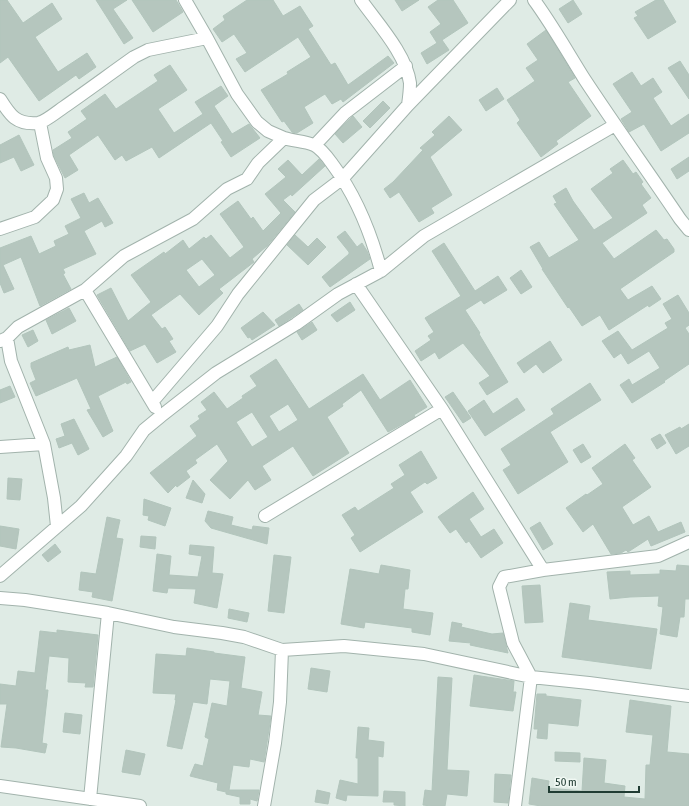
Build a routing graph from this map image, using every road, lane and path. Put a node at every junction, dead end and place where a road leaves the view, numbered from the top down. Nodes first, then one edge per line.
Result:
1 (185, 0) edge
2 (361, 0) edge
3 (510, 0) edge
4 (534, 0) edge
5 (207, 38) junction
6 (406, 66) junction
7 (0, 99) edge
8 (408, 105) junction
9 (40, 123) junction
10 (615, 125) junction
11 (284, 138) junction
12 (315, 145) junction
13 (343, 178) junction
14 (0, 229) edge
15 (689, 230) edge
16 (381, 271) junction
17 (356, 284) junction
18 (85, 290) junction
19 (3, 339) edge
20 (152, 402) junction
21 (442, 409) junction
22 (161, 416) junction
23 (44, 444) junction
24 (0, 447) edge
25 (265, 516) dead end
26 (57, 526) junction
27 (686, 545) edge
28 (543, 570) junction
29 (0, 576) edge
30 (0, 598) edge
31 (108, 613) junction
32 (282, 650) junction
33 (531, 677) junction
34 (689, 696) edge
35 (0, 786) edge
36 (90, 799) junction
37 (140, 806) edge
38 (264, 806) edge
39 (515, 806) edge

1 - 5 street
2 - 6 street
3 - 8 street
4 - 10 street
5 - 9 street
5 - 11 street
6 - 8 street
6 - 12 street
7 - 9 street
8 - 13 street
9 - 14 street
10 - 15 street
10 - 16 street
11 - 12 street
11 - 18 street
12 - 13 street
13 - 16 street
13 - 20 street
16 - 17 street
17 - 21 street
17 - 22 street
18 - 19 street
18 - 20 street
19 - 23 street
20 - 22 street
21 - 25 street
21 - 28 street
22 - 26 street
23 - 24 street
23 - 26 street
26 - 29 street
27 - 28 street
28 - 33 street
30 - 31 street
31 - 32 street
31 - 36 street
32 - 33 street
32 - 38 street
33 - 34 street
33 - 39 street
35 - 36 street
36 - 37 street

